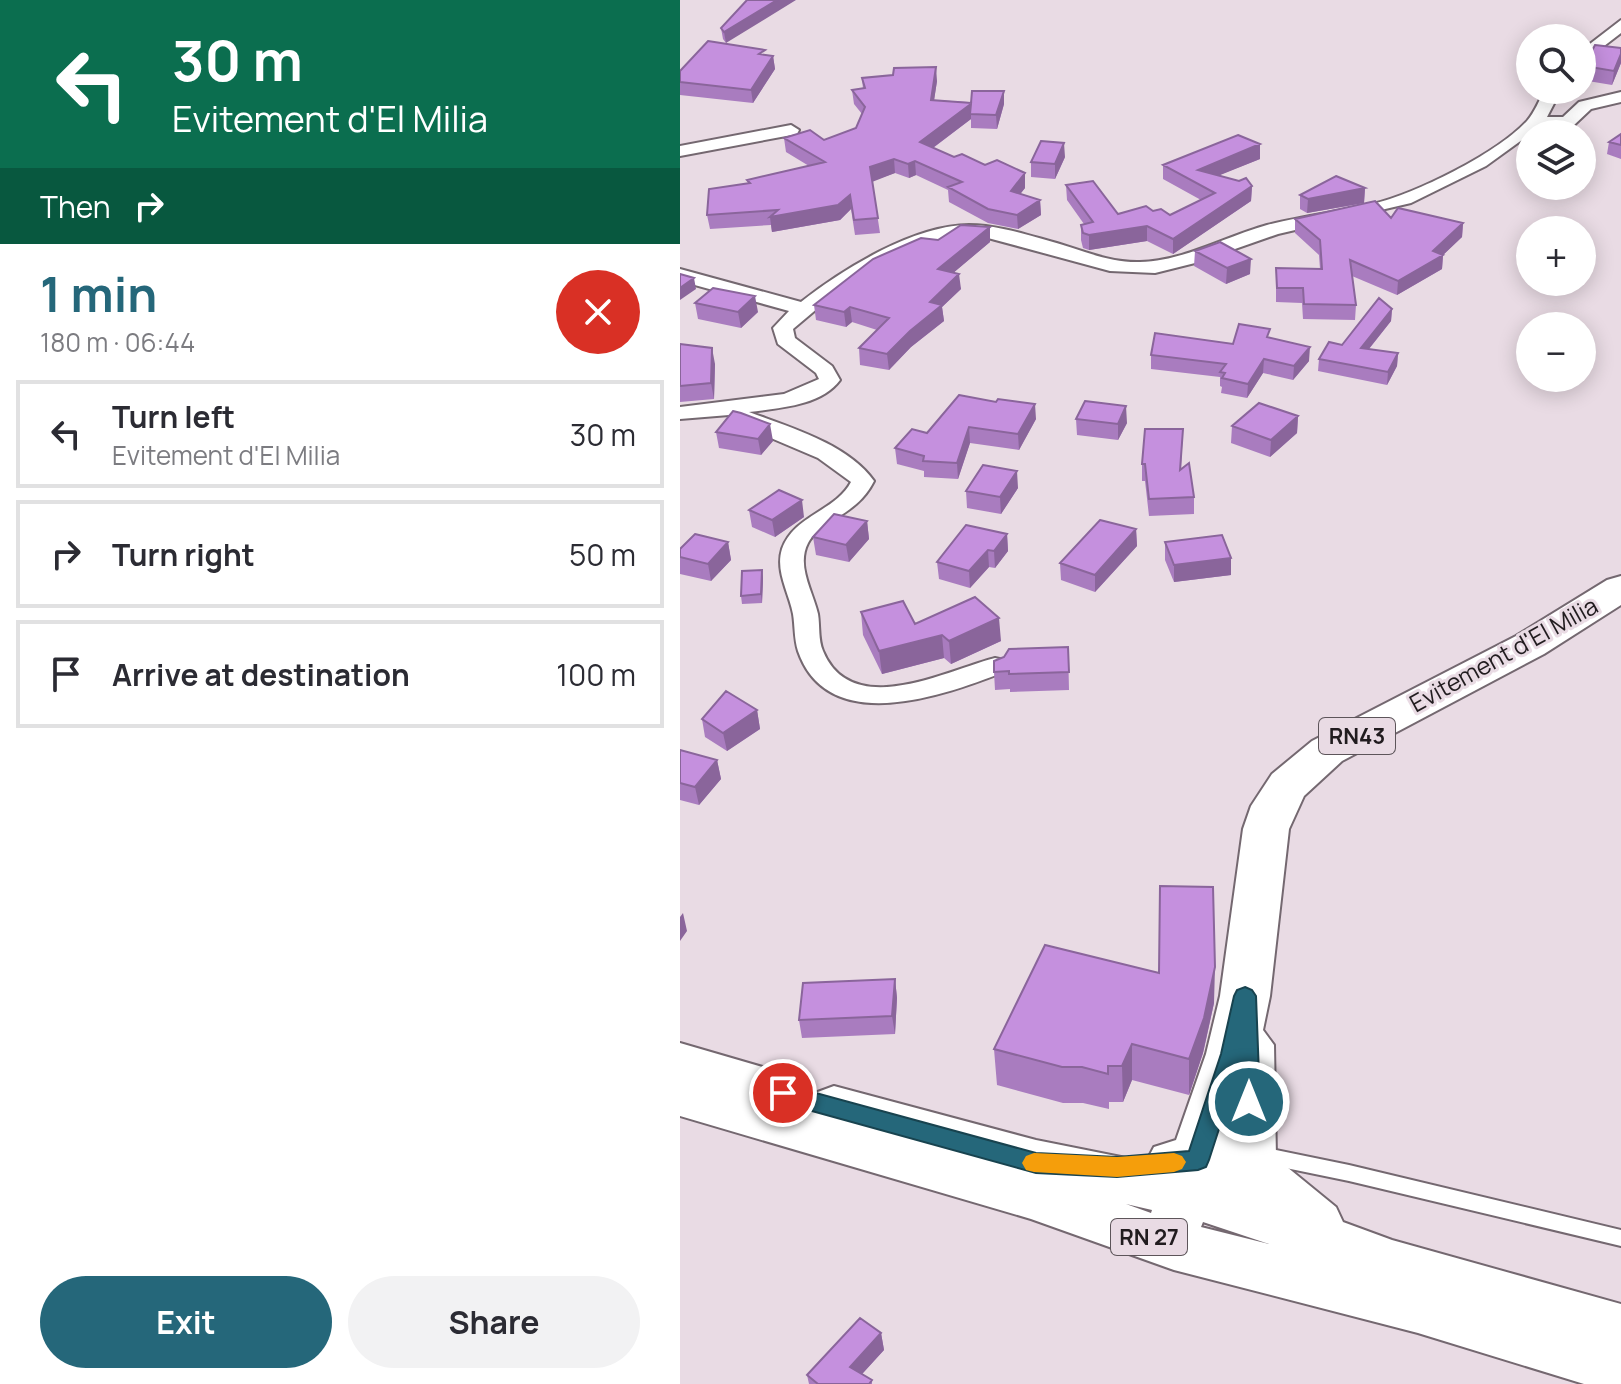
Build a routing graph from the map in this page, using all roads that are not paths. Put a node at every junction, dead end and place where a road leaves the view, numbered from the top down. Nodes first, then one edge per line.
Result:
1 (1621, 25) edge
2 (1596, 46) edge
3 (1621, 97) edge
4 (1569, 120) edge
5 (791, 130) dead end
6 (1516, 138) edge
7 (680, 151) edge
8 (680, 275) edge
9 (804, 309) junction
10 (717, 409) junction
11 (680, 413) edge
12 (1621, 588) edge
13 (995, 666) edge
14 (680, 1064) edge
15 (680, 1095) edge
16 (1219, 1199) junction
17 (1621, 1238) edge
18 (1621, 1331) edge
19 (1621, 1368) edge

1 - 2 street
3 - 4 street
5 - 7 street
6 - 9 street
8 - 9 street
9 - 10 street
10 - 11 street
10 - 13 street
12 - 16 main road, Evitement d'El Milia / RN43
14 - 16 main road, RN 27
15 - 16 main road, RN 27
16 - 17 lane
16 - 18 main road, RN 27
16 - 19 main road, RN 27

